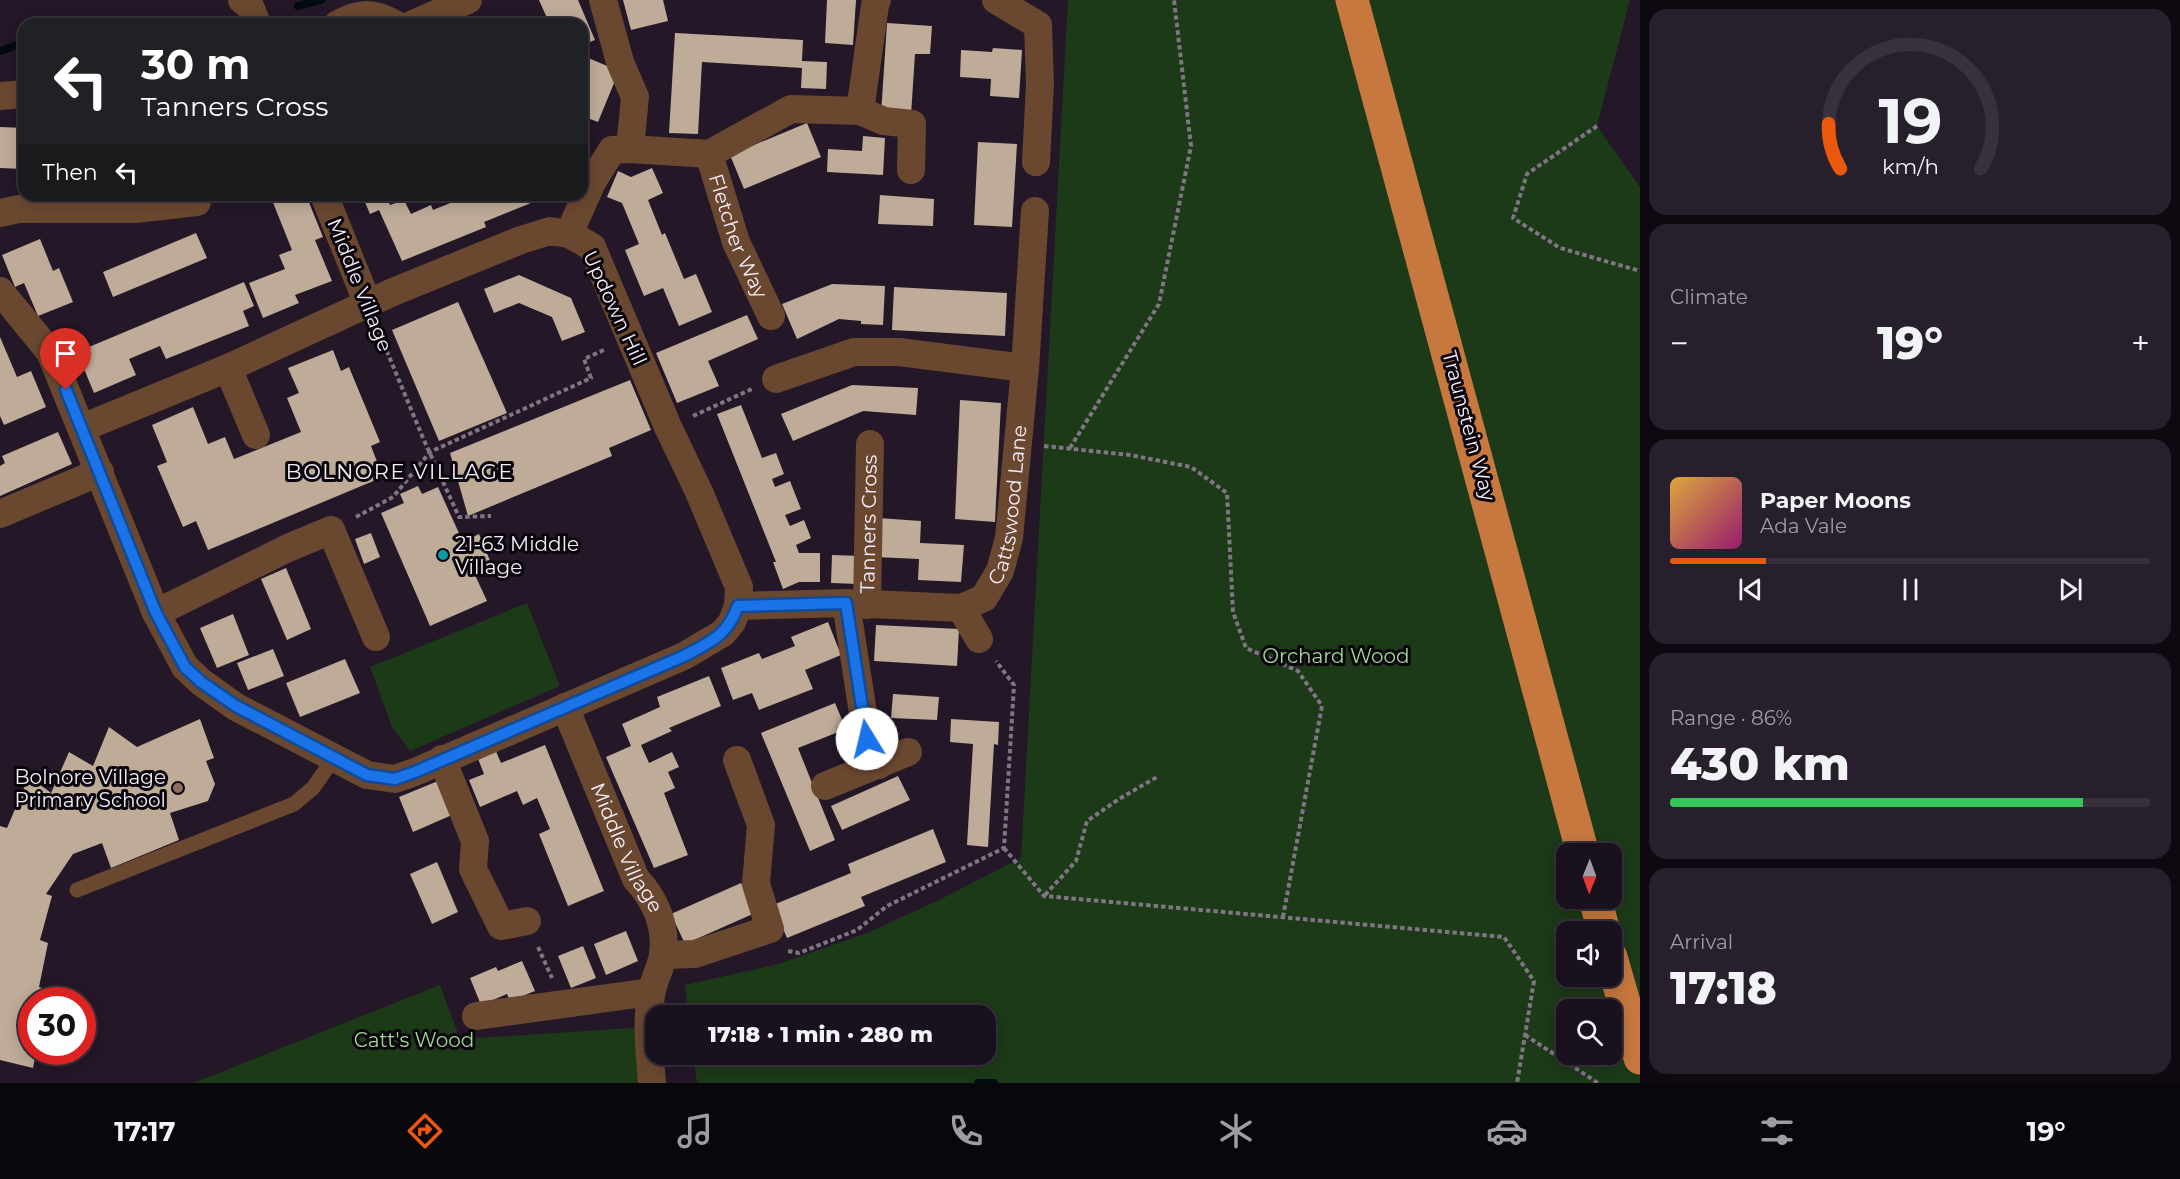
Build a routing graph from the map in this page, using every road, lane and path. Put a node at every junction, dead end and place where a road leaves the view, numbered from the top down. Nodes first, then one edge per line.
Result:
1 (242, 0) edge
2 (468, 0) edge
3 (603, 0) edge
4 (877, 0) edge
5 (996, 0) edge
6 (1174, 0) edge
7 (1352, 0) edge
8 (255, 18) edge
9 (349, 18) edge
10 (384, 18) edge
11 (426, 18) edge
12 (18, 94) edge
13 (0, 96) edge
14 (860, 111) junction
15 (1597, 126) dead end
16 (630, 149) junction
17 (709, 154) junction
18 (1036, 162) dead end
19 (911, 170) dead end
20 (588, 191) edge
21 (326, 201) edge
22 (584, 201) edge
23 (197, 202) dead end
24 (1035, 211) dead end
25 (0, 213) edge
26 (569, 234) junction
27 (1640, 271) edge
28 (3, 303) edge
29 (368, 304) junction
30 (771, 316) dead end
31 (631, 339) junction
32 (228, 368) junction
33 (1025, 368) junction
34 (776, 379) joint
35 (82, 428) junction
36 (668, 428) junction
37 (256, 435) dead end
38 (1018, 443) junction
39 (870, 444) dead end
40 (1070, 448) junction
41 (430, 452) junction
42 (100, 472) junction
43 (0, 514) edge
44 (491, 516) dead end
45 (331, 531) junction
46 (857, 604) junction
47 (738, 606) junction
48 (961, 608) junction
49 (156, 613) junction
50 (376, 637) dead end
51 (979, 639) joint
52 (565, 707) junction
53 (908, 752) dead end
54 (334, 758) junction
55 (442, 759) junction
56 (737, 760) dead end
57 (879, 765) junction
58 (1158, 777) dead end
59 (825, 786) dead end
60 (1580, 843) edge
61 (1004, 848) junction
62 (77, 890) dead end
63 (1044, 896) junction
64 (1283, 917) junction
65 (527, 921) joint
66 (770, 929) junction
67 (663, 955) junction
68 (1620, 987) edge
69 (651, 992) junction
70 (562, 1004) junction
71 (476, 1016) dead end
72 (1525, 1035) junction
73 (1640, 1058) edge
74 (652, 1083) edge
75 (1516, 1083) edge
76 (1598, 1083) edge

1 - 8 street
2 - 11 street
3 - 16 street
4 - 14 street
5 - 18 street
6 - 40 path
7 - 60 highway, Traunstein Way
9 - 10 street
12 - 13 street
14 - 17 street, Fletcher Way
14 - 19 street, Fletcher Way
15 - 27 path
16 - 17 street, Fletcher Way
16 - 20 street
17 - 30 street, Fletcher Way
21 - 29 street, Middle Village
22 - 26 street
23 - 25 street
24 - 33 street, Cattswood Lane
26 - 29 street, Updown Hill
26 - 31 street, Updown Hill
28 - 35 street
29 - 32 street, Updown Hill
29 - 41 path, Middle Village
31 - 36 street, Updown Hill
31 - 41 path
32 - 35 street, Updown Hill
32 - 37 street
33 - 34 street
33 - 38 street, Cattswood Lane
34 - 36 path
35 - 42 street
36 - 47 street, Updown Hill
38 - 40 path
38 - 48 street, Cattswood Lane
39 - 46 street, Tanners Cross
40 - 64 path
41 - 44 path, Middle Village
41 - 45 path
42 - 43 street
42 - 49 street
45 - 49 street
45 - 50 street
46 - 47 street, Tanners Cross
46 - 48 street, Tanners Cross
46 - 57 street, Tanners Cross
47 - 52 street
48 - 51 street
49 - 54 street
51 - 61 path
52 - 55 street
52 - 67 street, Middle Village
53 - 57 street
54 - 55 street
54 - 62 lane
55 - 65 street
56 - 66 street
57 - 59 street
58 - 63 path
61 - 63 path
61 - 66 path
63 - 64 path
64 - 72 path
65 - 70 path
66 - 67 street
67 - 69 street, Middle Village
68 - 73 highway
69 - 70 street
69 - 74 street, Middle Village
70 - 71 street
72 - 75 path
72 - 76 path

